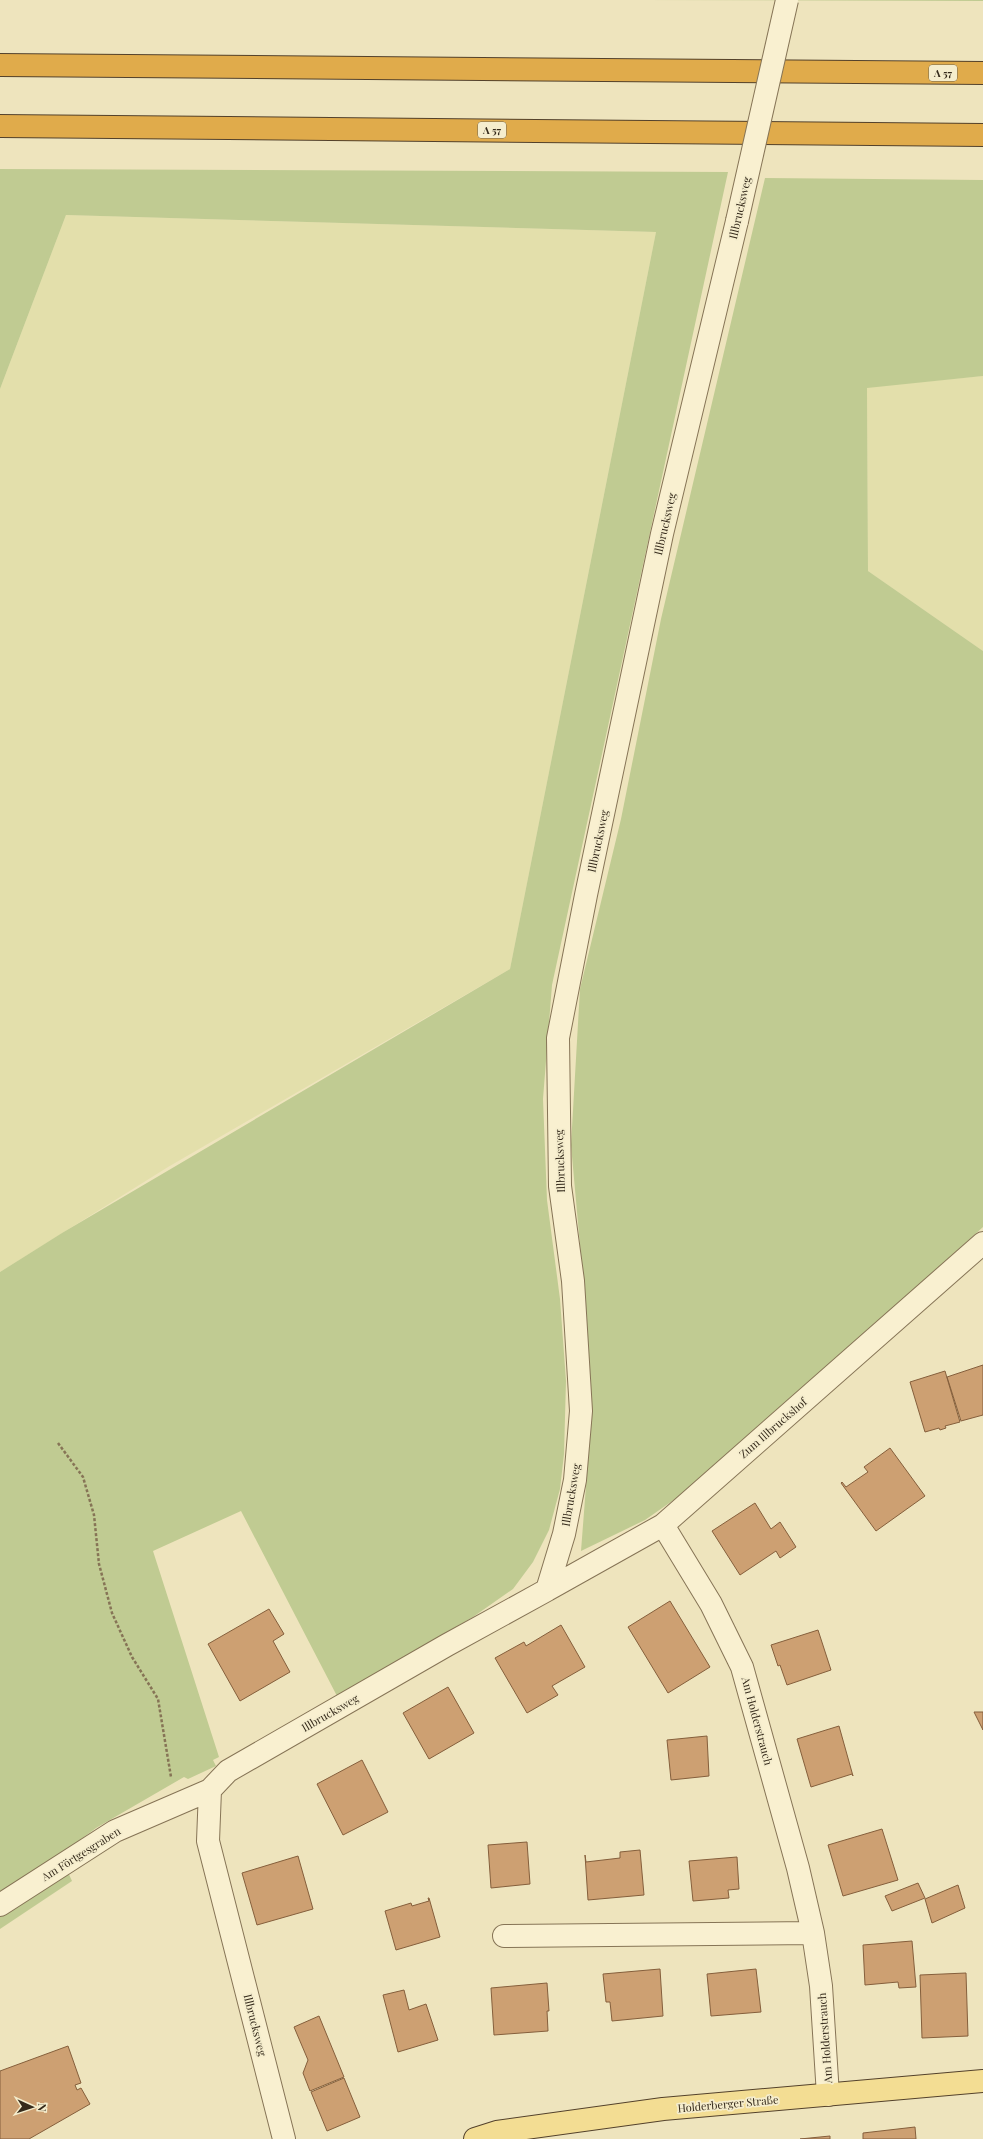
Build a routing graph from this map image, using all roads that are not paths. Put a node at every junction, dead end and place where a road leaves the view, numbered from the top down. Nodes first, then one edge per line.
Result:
1 (787, 0) edge
2 (0, 65) edge
3 (983, 73) edge
4 (0, 126) edge
5 (983, 135) edge
6 (983, 1243) edge
7 (663, 1525) junction
8 (547, 1590) junction
9 (210, 1790) junction
10 (0, 1905) edge
11 (813, 1933) junction
12 (504, 1936) dead end
13 (983, 2081) edge
14 (828, 2095) junction
15 (284, 2139) edge
16 (475, 2139) edge

1 - 8 street, Illbrucksweg, bridge
2 - 3 highway, A 57
4 - 5 highway, A 57
6 - 7 street, Zum Illbruckshof
7 - 8 street, Zum Illbruckshof
7 - 11 street, Am Holderstrauch
8 - 9 street, Illbrucksweg
9 - 10 street, Am Förtgesgraben
9 - 15 street, Illbrucksweg
11 - 12 street
11 - 14 street, Am Holderstrauch
13 - 14 main road, Holderberger Straße
14 - 16 main road, Holderberger Straße

